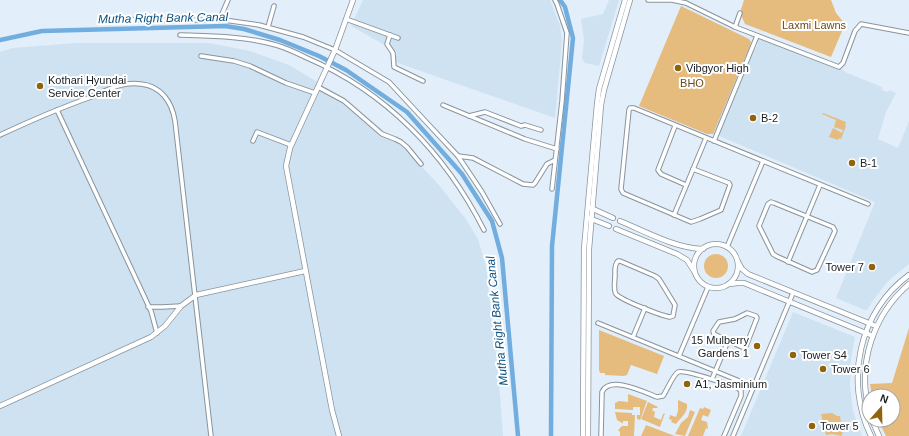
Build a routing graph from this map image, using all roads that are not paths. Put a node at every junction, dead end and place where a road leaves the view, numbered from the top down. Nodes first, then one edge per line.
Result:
1 (228, 0) edge
2 (353, 0) edge
3 (555, 0) edge
4 (626, 0) edge
5 (630, 0) edge
6 (648, 0) edge
7 (274, 6) dead end
8 (740, 13) dead end
9 (114, 18) dead end
10 (346, 19) junction
11 (224, 20) junction
12 (268, 27) junction
13 (735, 27) junction
14 (909, 33) edge
15 (180, 35) dead end
16 (390, 36) junction
17 (757, 36) junction
18 (398, 38) dead end
19 (334, 52) junction
20 (202, 56) dead end
21 (327, 65) junction
22 (423, 81) dead end
23 (318, 87) junction
24 (315, 93) junction
25 (443, 105) dead end
26 (57, 110) junction
27 (468, 116) junction
28 (675, 126) junction
29 (541, 130) dead end
30 (0, 135) edge
31 (706, 138) junction
32 (253, 141) dead end
33 (714, 141) junction
34 (291, 145) junction
35 (557, 148) junction
36 (458, 156) junction
37 (555, 160) junction
38 (761, 161) junction
39 (421, 164) dead end
40 (693, 169) junction
41 (686, 184) junction
42 (820, 185) junction
43 (552, 189) dead end
44 (868, 204) dead end
45 (590, 208) junction
46 (674, 215) junction
47 (807, 217) junction
48 (589, 218) junction
49 (613, 218) dead end
50 (620, 221) dead end
51 (500, 224) dead end
52 (609, 226) dead end
53 (616, 229) dead end
54 (484, 230) dead end
55 (727, 248) junction
56 (703, 249) junction
57 (738, 262) junction
58 (788, 262) junction
59 (694, 270) junction
60 (305, 271) junction
61 (909, 274) edge
62 (729, 284) junction
63 (909, 284) edge
64 (708, 287) junction
65 (793, 293) junction
66 (196, 295) junction
67 (790, 302) junction
68 (182, 306) junction
69 (148, 307) junction
70 (645, 308) junction
71 (598, 323) dead end
72 (869, 324) junction
73 (876, 326) junction
74 (157, 333) junction
75 (866, 333) junction
76 (873, 336) junction
77 (633, 337) junction
78 (728, 341) junction
79 (679, 356) junction
80 (715, 371) junction
81 (712, 379) junction
82 (754, 387) junction
83 (866, 388) edge
84 (0, 406) edge
85 (211, 436) edge
86 (339, 436) edge
87 (583, 436) edge
88 (588, 436) edge
89 (601, 436) edge
90 (724, 436) edge
91 (733, 436) edge
92 (871, 436) edge

1 - 11 street
2 - 10 street
3 - 35 street
4 - 45 street
5 - 45 street
6 - 13 street
7 - 12 street
8 - 13 street
9 - 11 street
10 - 16 street
10 - 19 street
11 - 12 street
12 - 19 street
13 - 17 street
14 - 17 street
15 - 21 street
16 - 18 street
16 - 22 street
17 - 33 street
19 - 21 street
19 - 36 street
20 - 24 street
21 - 23 street
21 - 54 street
23 - 24 street
23 - 39 street
24 - 34 street
25 - 27 street
26 - 30 street
26 - 66 street
26 - 69 street
27 - 29 street
27 - 35 street
28 - 31 street
28 - 41 street
28 - 46 street
31 - 33 street
31 - 40 street
32 - 34 street
33 - 38 street
34 - 60 street
35 - 37 street
36 - 37 street
36 - 51 street
37 - 43 street
38 - 42 street
38 - 55 street
40 - 41 street
40 - 46 street
41 - 46 street
42 - 44 street
42 - 47 street
45 - 48 street
45 - 49 street
47 - 58 street
47 - 58 street
47 - 58 street
48 - 52 street
48 - 87 street
48 - 88 street
50 - 56 street
53 - 59 street
55 - 56 street
55 - 57 street
56 - 59 street
57 - 62 street
57 - 65 street
59 - 64 street
60 - 66 street
60 - 86 street
61 - 72 street
62 - 64 street
62 - 67 street
63 - 73 street
64 - 79 street
65 - 67 street
65 - 72 street
66 - 68 street
66 - 85 street
67 - 75 street
67 - 82 street
68 - 69 street
68 - 74 street
69 - 74 street
70 - 70 street
70 - 77 street
71 - 77 street
72 - 73 street
72 - 75 street
73 - 76 street
74 - 84 street
75 - 76 street
75 - 92 street
76 - 83 street
77 - 79 street
78 - 78 street
78 - 80 street
79 - 80 street
80 - 81 street
80 - 82 street
81 - 89 street
81 - 90 street
82 - 91 street

